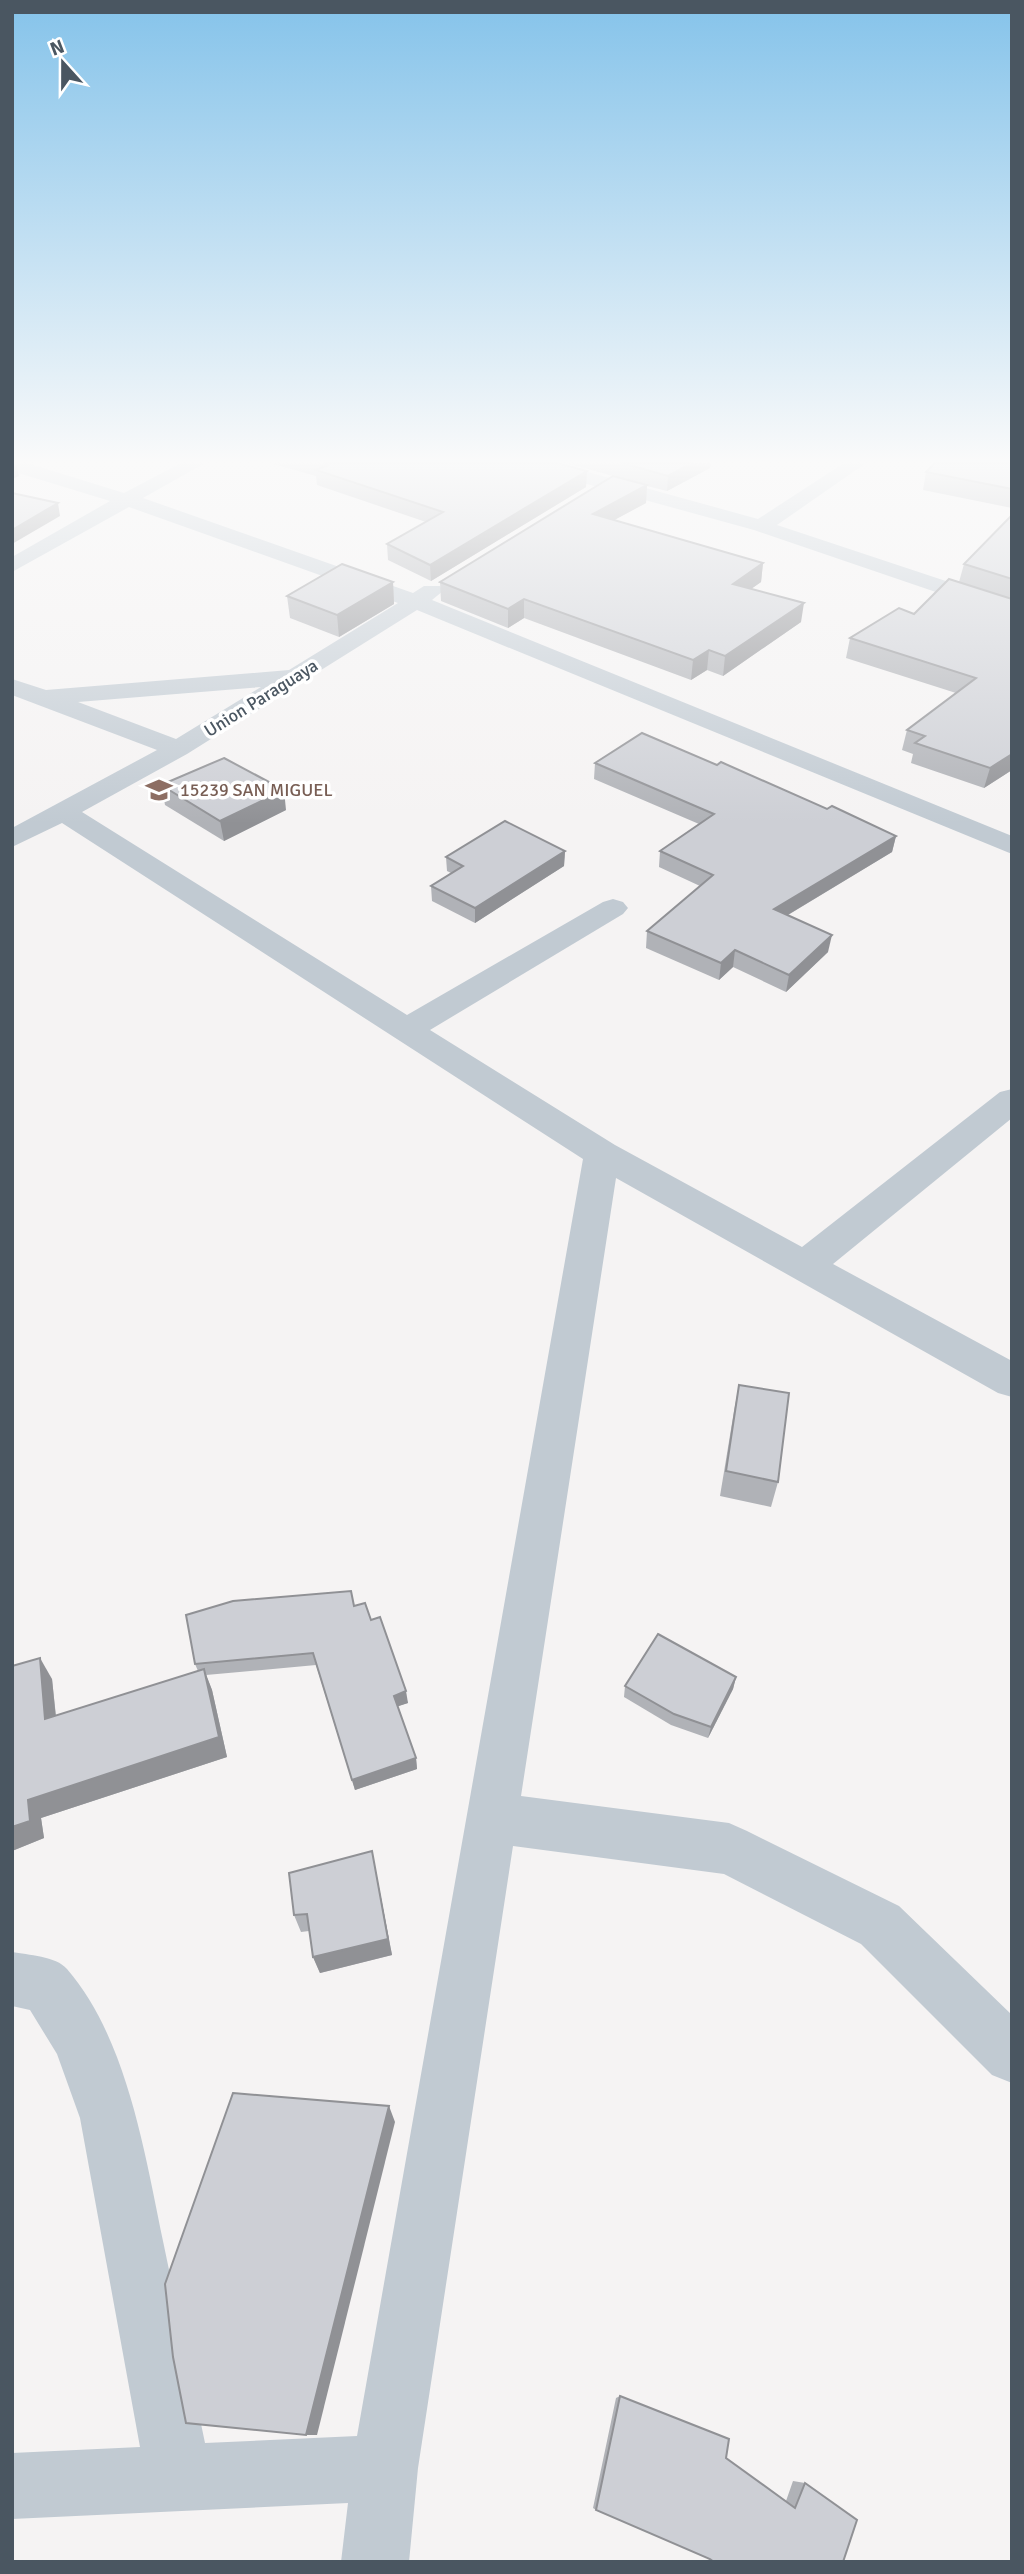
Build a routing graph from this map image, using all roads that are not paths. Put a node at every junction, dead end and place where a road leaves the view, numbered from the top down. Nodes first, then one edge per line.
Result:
1 (366, 583) edge
2 (446, 583) edge
3 (930, 583) edge
4 (416, 601) junction
5 (1012, 611) edge
6 (294, 677) junction
7 (12, 686) edge
8 (43, 698) junction
9 (178, 749) junction
10 (63, 812) junction
11 (12, 839) edge
12 (1012, 846) edge
13 (613, 908) dead end
14 (406, 1030) junction
15 (1012, 1100) edge
16 (602, 1154) junction
17 (803, 1267) junction
18 (1012, 1381) edge
19 (492, 1818) junction
20 (12, 1979) edge
21 (1012, 2055) edge
22 (385, 2468) junction
23 (179, 2478) junction
24 (12, 2486) edge
25 (375, 2562) edge

1 - 4 street
2 - 4 street, Union Paraguaya
3 - 5 street
4 - 6 street, Union Paraguaya
4 - 12 street
6 - 8 street
6 - 9 street, Union Paraguaya
7 - 8 street
8 - 9 street
9 - 10 street, Union Paraguaya
10 - 11 street, Union Paraguaya
10 - 14 street
13 - 14 street
14 - 16 street
15 - 17 street
16 - 17 street
16 - 19 street
17 - 18 street
19 - 21 street
19 - 22 street
20 - 23 street
22 - 23 street
22 - 25 street
23 - 24 street

